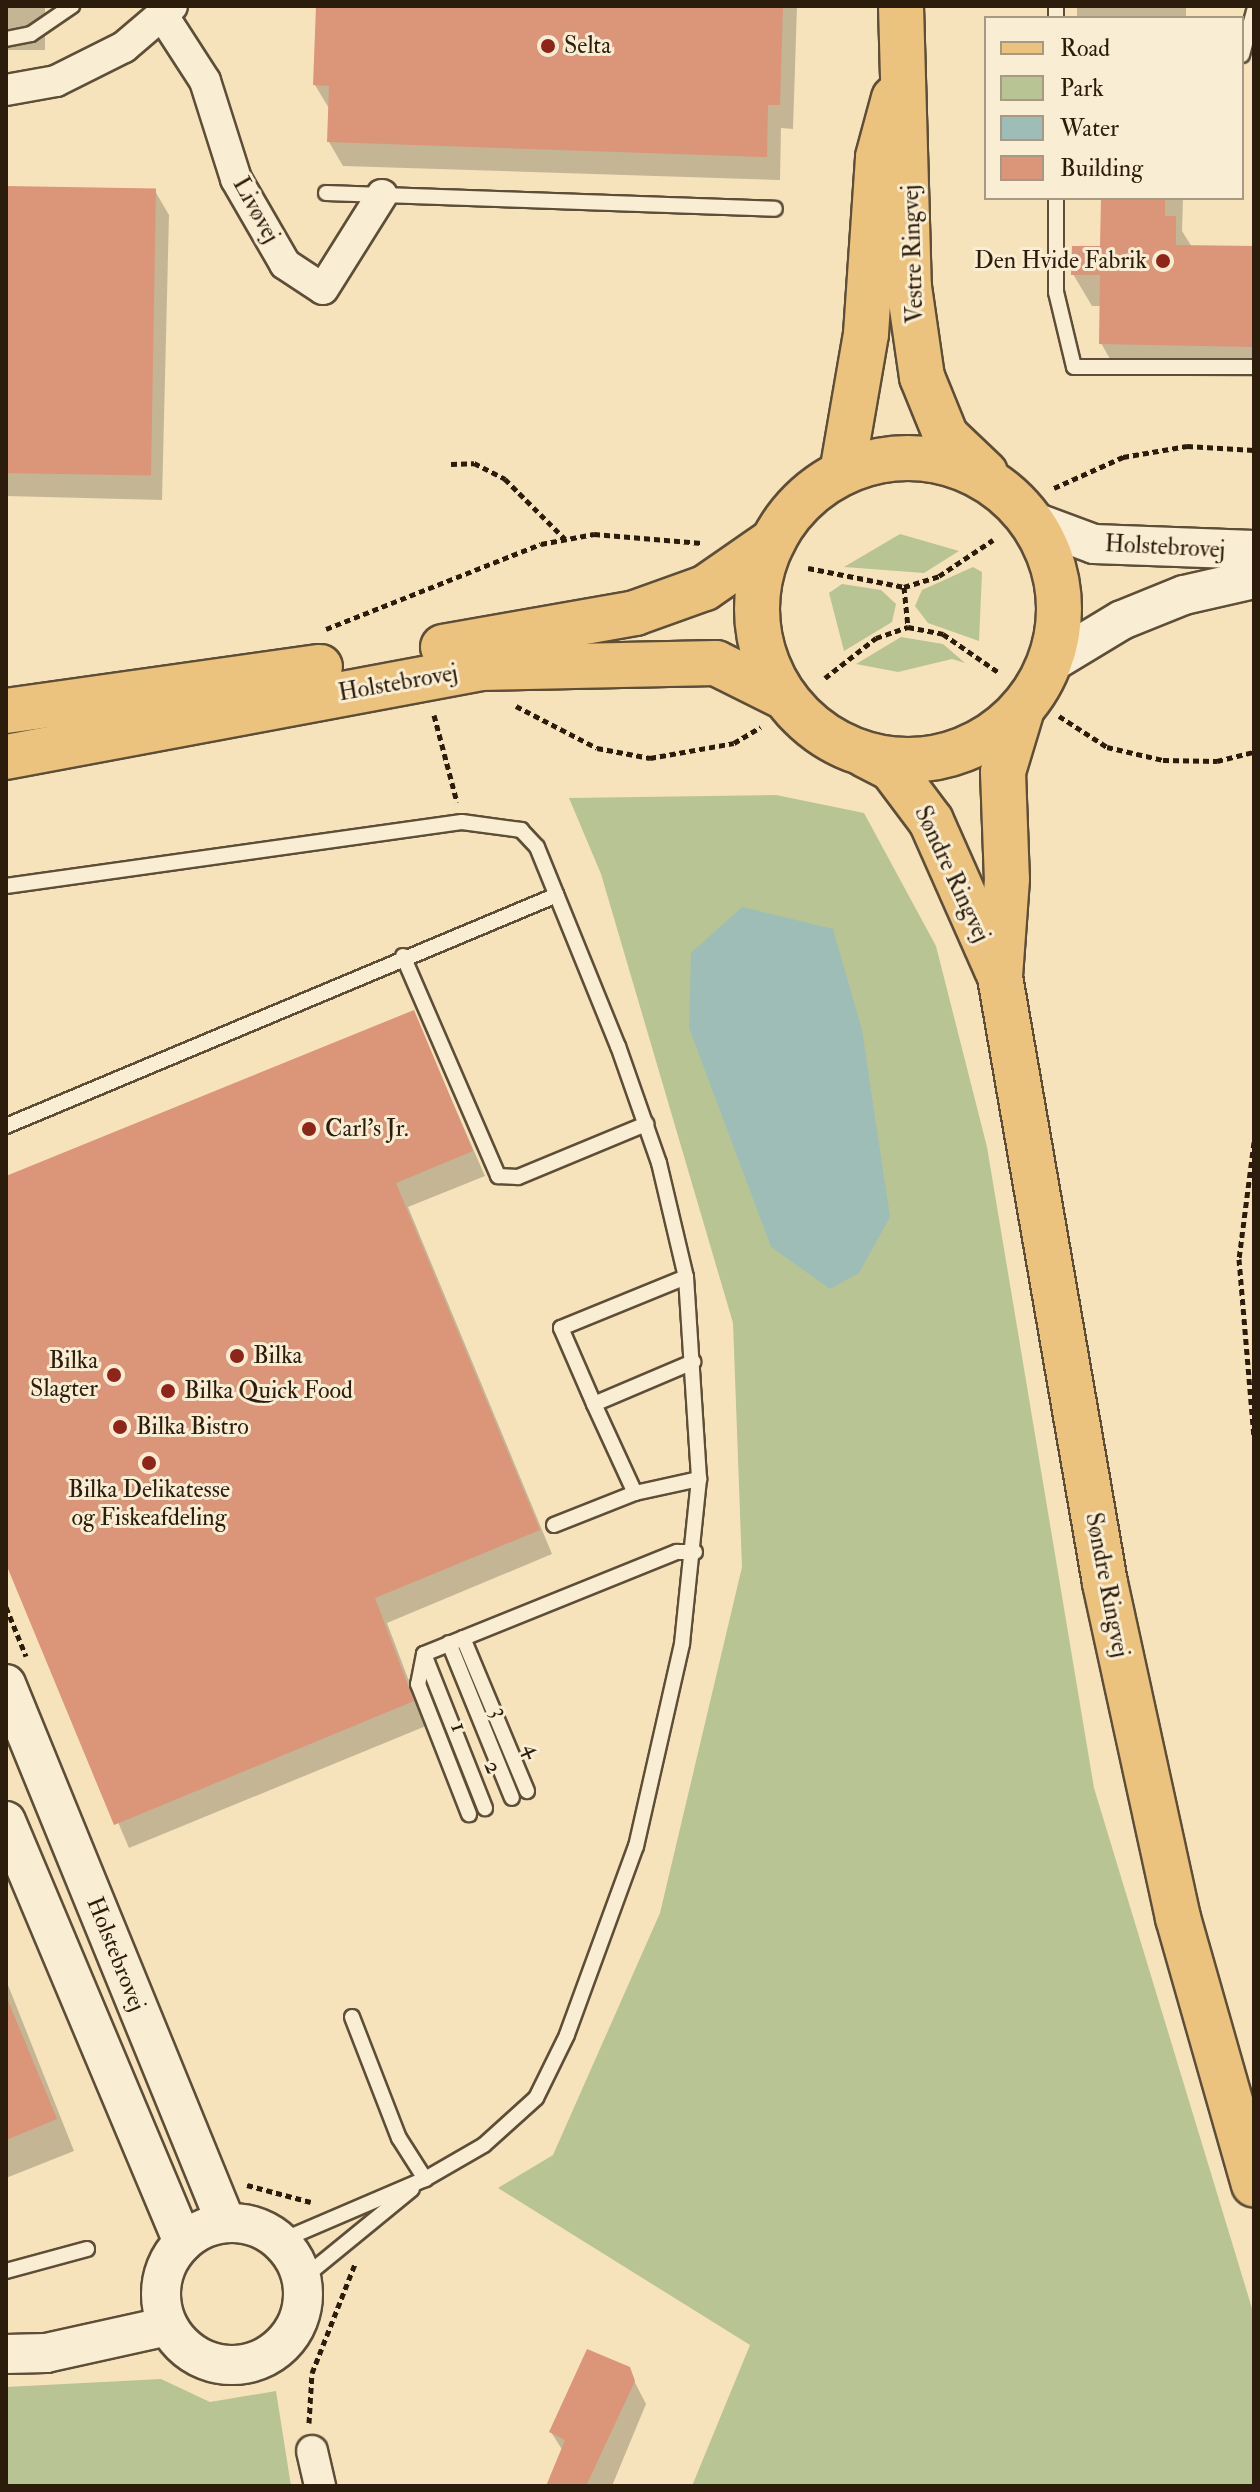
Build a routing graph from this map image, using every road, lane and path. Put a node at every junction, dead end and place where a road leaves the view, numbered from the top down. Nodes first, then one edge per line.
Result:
1 (72, 6) edge
2 (901, 6) edge
3 (167, 11) edge
4 (1254, 11) edge
5 (6, 39) edge
6 (1244, 48) edge
7 (898, 85) junction
8 (6, 90) edge
9 (326, 193) dead end
10 (382, 195) junction
11 (1056, 200) edge
12 (775, 209) dead end
13 (1254, 367) edge
14 (1254, 450) edge
15 (451, 464) dead end
16 (842, 473) junction
17 (1030, 500) junction
18 (566, 540) junction
19 (774, 540) junction
20 (993, 540) dead end
21 (714, 545) dead end
22 (1254, 550) edge
23 (808, 568) dead end
24 (1254, 579) edge
25 (904, 587) junction
26 (908, 627) junction
27 (316, 631) dead end
28 (1049, 664) junction
29 (998, 672) dead end
30 (825, 678) dead end
31 (429, 698) dead end
32 (502, 700) dead end
33 (6, 711) edge
34 (774, 712) junction
35 (1040, 712) junction
36 (856, 750) junction
37 (1254, 752) edge
38 (6, 757) edge
39 (462, 822) junction
40 (6, 886) edge
41 (557, 895) junction
42 (403, 956) junction
43 (1000, 977) junction
44 (646, 1124) junction
45 (6, 1126) edge
46 (1254, 1142) edge
47 (686, 1277) junction
48 (693, 1362) junction
49 (594, 1404) junction
50 (1254, 1436) edge
51 (699, 1479) junction
52 (635, 1493) junction
53 (554, 1525) dead end
54 (695, 1552) junction
55 (6, 1607) edge
56 (456, 1640) junction
57 (424, 1654) junction
58 (18, 1675) edge
59 (527, 1791) dead end
60 (512, 1798) dead end
61 (485, 1808) dead end
62 (469, 1814) dead end
63 (6, 1821) edge
64 (352, 2017) dead end
65 (240, 2171) dead end
66 (425, 2179) junction
67 (1254, 2184) edge
68 (329, 2219) junction
69 (226, 2223) junction
70 (280, 2241) junction
71 (183, 2242) junction
72 (344, 2245) junction
73 (87, 2249) dead end
74 (6, 2271) edge
75 (302, 2279) junction
76 (168, 2326) junction
77 (6, 2354) edge
78 (312, 2451) joint
79 (320, 2486) edge

1 - 5 lane
2 - 7 main road, Vestre Ringvej
3 - 8 street, Livøvej
3 - 10 street, Livøvej
4 - 6 lane
7 - 16 main road, Vestre Ringvej
7 - 17 main road, Vestre Ringvej
9 - 10 lane
10 - 12 lane
11 - 13 lane
14 - 17 path
15 - 18 path
16 - 17 main road
16 - 19 main road
17 - 22 street, Holstebrovej
17 - 28 main road
18 - 21 path
18 - 27 path
19 - 33 main road, Holstebrovej
19 - 34 main road
20 - 25 path
23 - 25 path
24 - 28 street, Holstebrovej
25 - 26 path
26 - 29 path
26 - 30 path
28 - 35 main road
31 - 39 path
32 - 34 path
34 - 36 main road, Søndre Ringvej
34 - 38 main road, Holstebrovej
35 - 36 main road
35 - 37 path
35 - 43 main road, Søndre Ringvej
36 - 43 main road, Søndre Ringvej
39 - 40 lane
39 - 41 lane
41 - 42 lane
41 - 44 lane
42 - 44 lane
42 - 45 lane
43 - 67 main road, Søndre Ringvej
44 - 47 lane
46 - 50 path
47 - 48 lane
47 - 49 lane
48 - 49 lane
48 - 51 lane
49 - 52 lane
51 - 52 lane
51 - 54 lane
52 - 53 lane
54 - 56 lane
54 - 66 lane
55 - 58 path
56 - 57 lane
56 - 59 lane, 4
56 - 60 lane, 3
57 - 61 lane, 2
57 - 62 lane, 1
58 - 69 street, Holstebrovej
63 - 71 street, Holstebrovej
64 - 66 lane
65 - 68 path
66 - 68 lane
66 - 72 lane
68 - 70 lane
69 - 70 street
69 - 71 street
70 - 75 street
71 - 76 street
72 - 75 lane
72 - 78 path
73 - 74 lane
75 - 76 street
76 - 77 street
78 - 79 street

